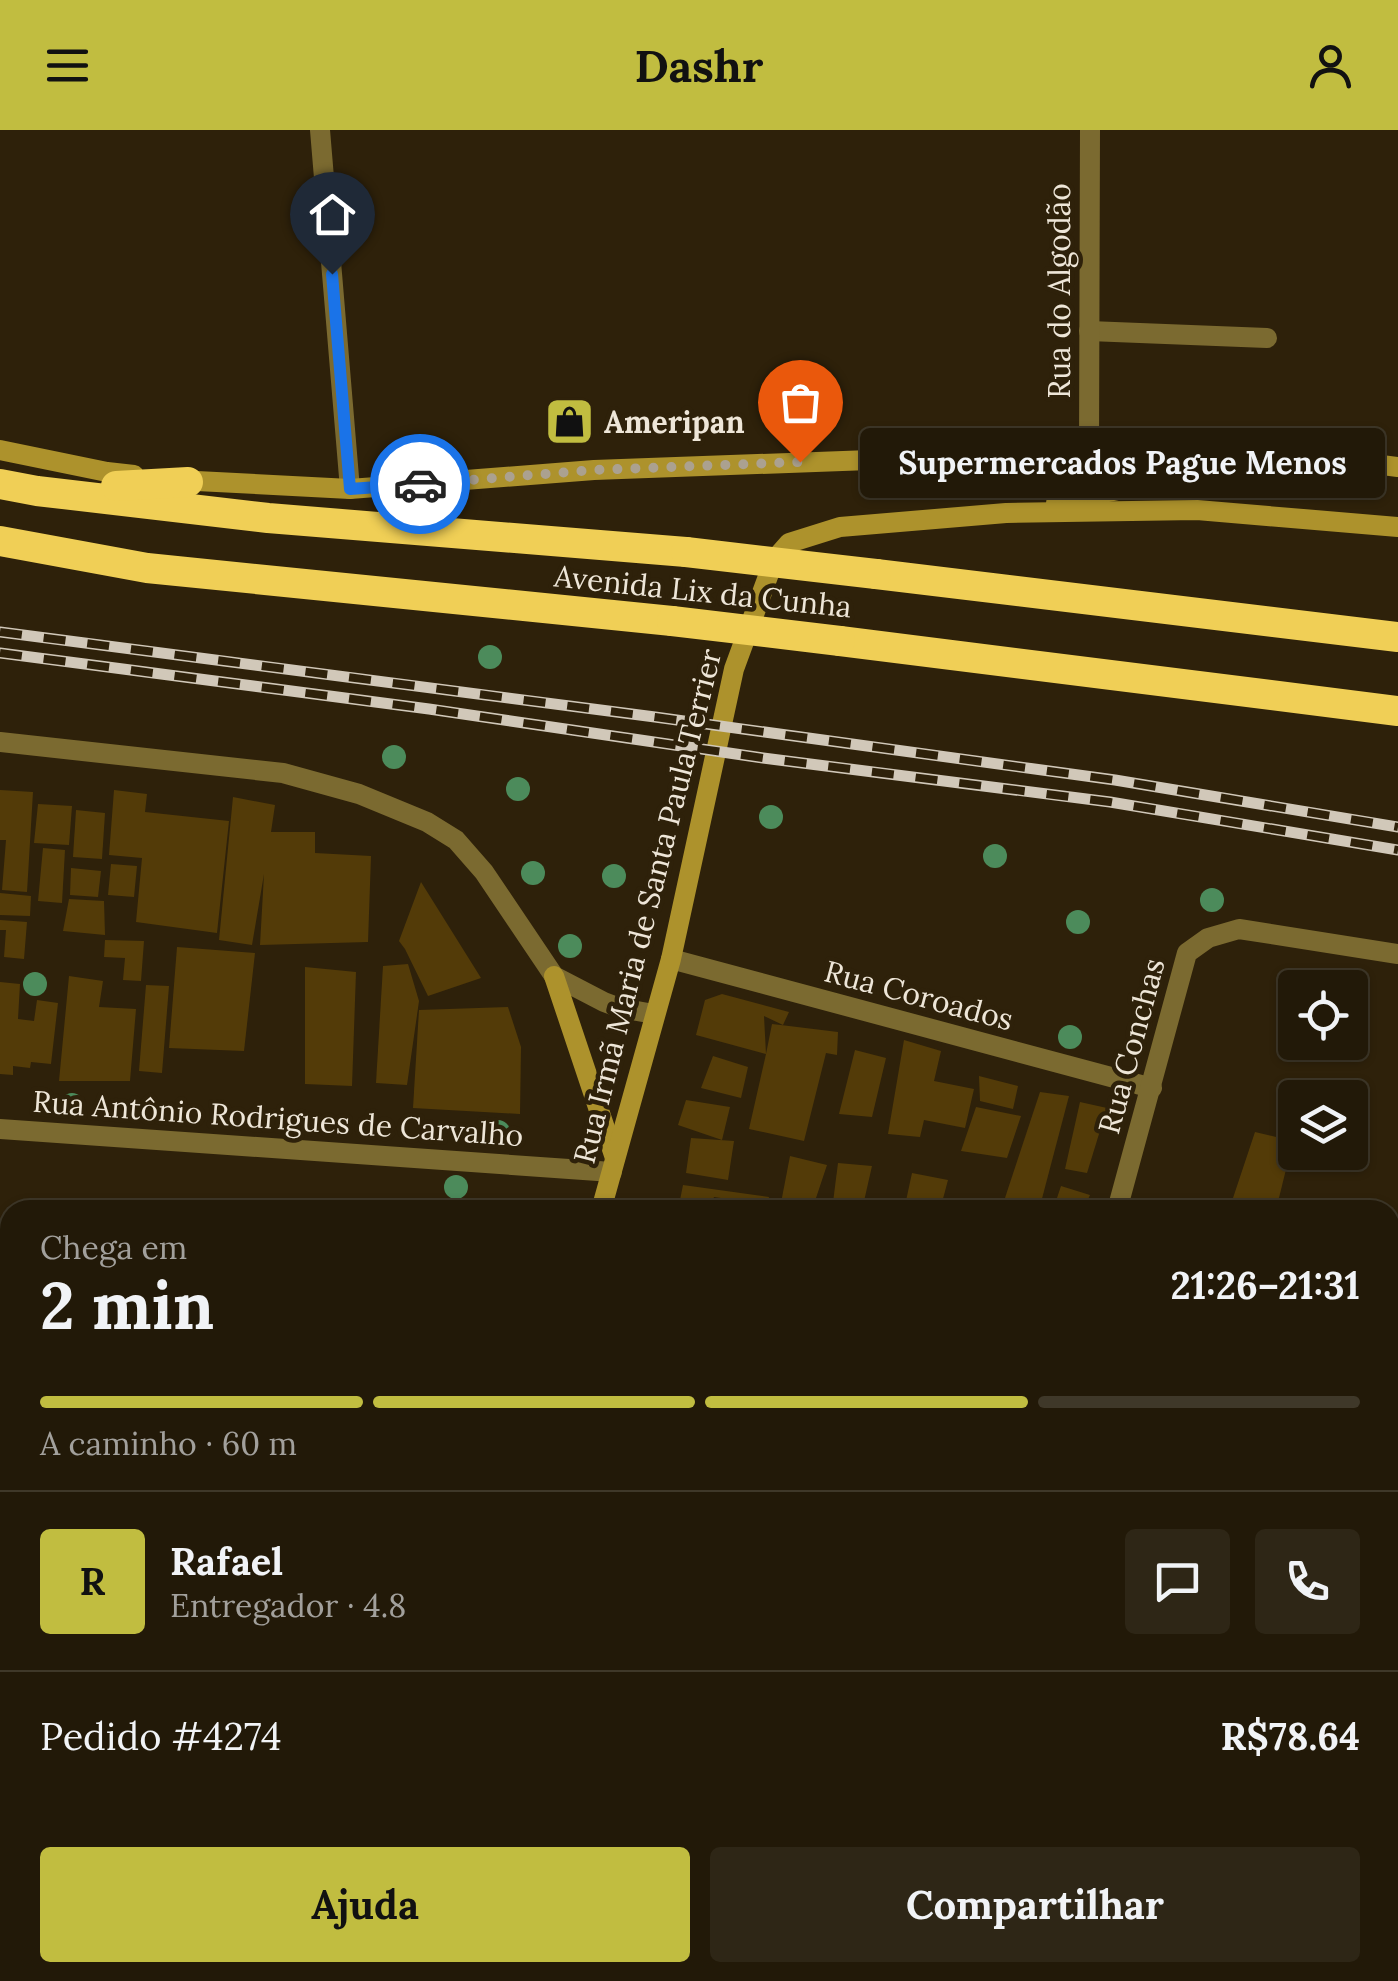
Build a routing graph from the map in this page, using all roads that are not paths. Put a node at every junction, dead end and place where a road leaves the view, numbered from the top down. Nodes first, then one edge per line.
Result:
1 (320, 130) edge
2 (1090, 130) edge
3 (1089, 331) junction
4 (1267, 338) dead end
5 (0, 450) edge
6 (1272, 451) junction
7 (1089, 452) junction
8 (1398, 467) edge
9 (188, 482) junction
10 (0, 484) edge
11 (350, 489) junction
12 (37, 491) junction
13 (1006, 513) junction
14 (1398, 527) edge
15 (0, 541) edge
16 (1398, 636) edge
17 (1398, 711) edge
18 (0, 742) edge
19 (1398, 954) edge
20 (671, 959) junction
21 (554, 976) junction
22 (654, 1014) junction
23 (1152, 1088) junction
24 (0, 1128) edge
25 (613, 1165) junction
26 (602, 1200) edge
27 (1120, 1200) edge

1 - 11 street
2 - 3 street, Rua do Algodão
3 - 4 street
3 - 7 street, Rua do Algodão
5 - 9 main road
6 - 7 main road
6 - 8 main road
6 - 13 main road
7 - 11 main road
9 - 11 main road
9 - 12 highway
10 - 12 highway, Avenida Lix da Cunha
12 - 16 highway, Avenida Lix da Cunha, bridge
13 - 14 main road
13 - 20 main road, Rua Irmã Maria de Santa Paula Terrier
15 - 17 highway, Avenida Lix da Cunha, bridge
18 - 21 street
19 - 23 street, Rua Conchas
20 - 22 main road, Rua Irmã Maria de Santa Paula Terrier
20 - 23 street, Rua Coroados
21 - 22 street
21 - 25 main road
22 - 25 main road, Rua Irmã Maria de Santa Paula Terrier
23 - 27 street, Rua Conchas
24 - 25 street, Rua Antônio Rodrigues de Carvalho
25 - 26 main road, Rua Irmã Maria de Santa Paula Terrier

